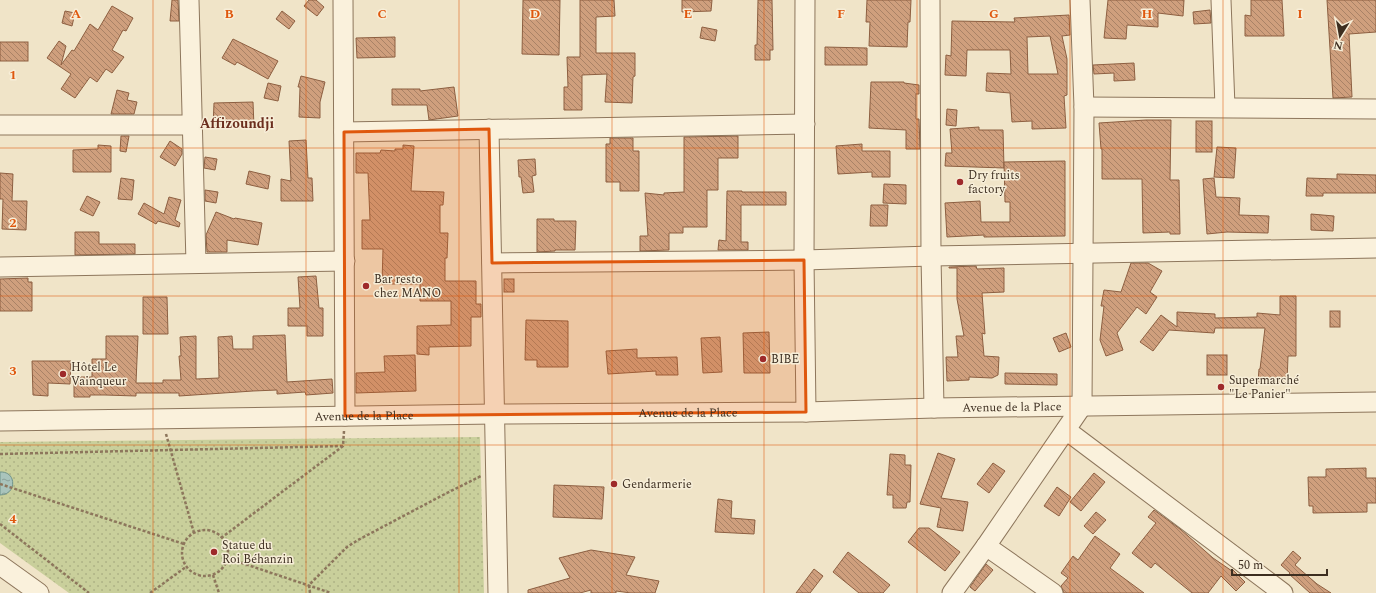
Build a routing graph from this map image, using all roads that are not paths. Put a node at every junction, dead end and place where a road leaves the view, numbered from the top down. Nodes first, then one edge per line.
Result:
1 (189, 0) edge
2 (343, 0) edge
3 (805, 0) edge
4 (930, 0) edge
5 (1080, 0) edge
6 (1221, 0) edge
7 (1084, 107) junction
8 (1225, 107) junction
9 (1376, 109) edge
10 (805, 124) junction
11 (0, 125) edge
12 (192, 125) junction
13 (489, 129) junction
14 (344, 132) junction
15 (1376, 248) edge
16 (1083, 253) junction
17 (931, 256) junction
18 (804, 260) junction
19 (345, 261) junction
20 (196, 263) junction
21 (492, 263) junction
22 (0, 267) edge
23 (1376, 402) edge
24 (1082, 406) junction
25 (934, 408) junction
26 (806, 412) junction
27 (495, 414) junction
28 (345, 416) junction
29 (0, 421) edge
30 (1066, 430) junction
31 (986, 546) junction
32 (0, 565) edge
33 (39, 593) edge
34 (498, 593) edge
35 (952, 593) edge
36 (1053, 593) edge
37 (1284, 593) edge

1 - 12 street
2 - 14 street
3 - 10 street
4 - 17 street
5 - 7 street
6 - 8 street
7 - 8 street
7 - 16 street
8 - 9 street
10 - 13 street
10 - 18 street
11 - 12 street
12 - 20 street
13 - 14 street
13 - 21 street
14 - 19 street
15 - 16 street
16 - 17 street
16 - 24 street
17 - 18 street
17 - 25 street
18 - 21 street
18 - 26 street
19 - 20 street
19 - 28 street
20 - 22 street
21 - 27 street
23 - 24 street, Avenue de la Place
24 - 25 street, Avenue de la Place
24 - 30 street
25 - 26 street, Avenue de la Place
26 - 27 street, Avenue de la Place
27 - 28 street, Avenue de la Place
27 - 34 street
28 - 29 street, Avenue de la Place
30 - 31 street
30 - 37 street
31 - 35 street
31 - 36 street
32 - 33 street

